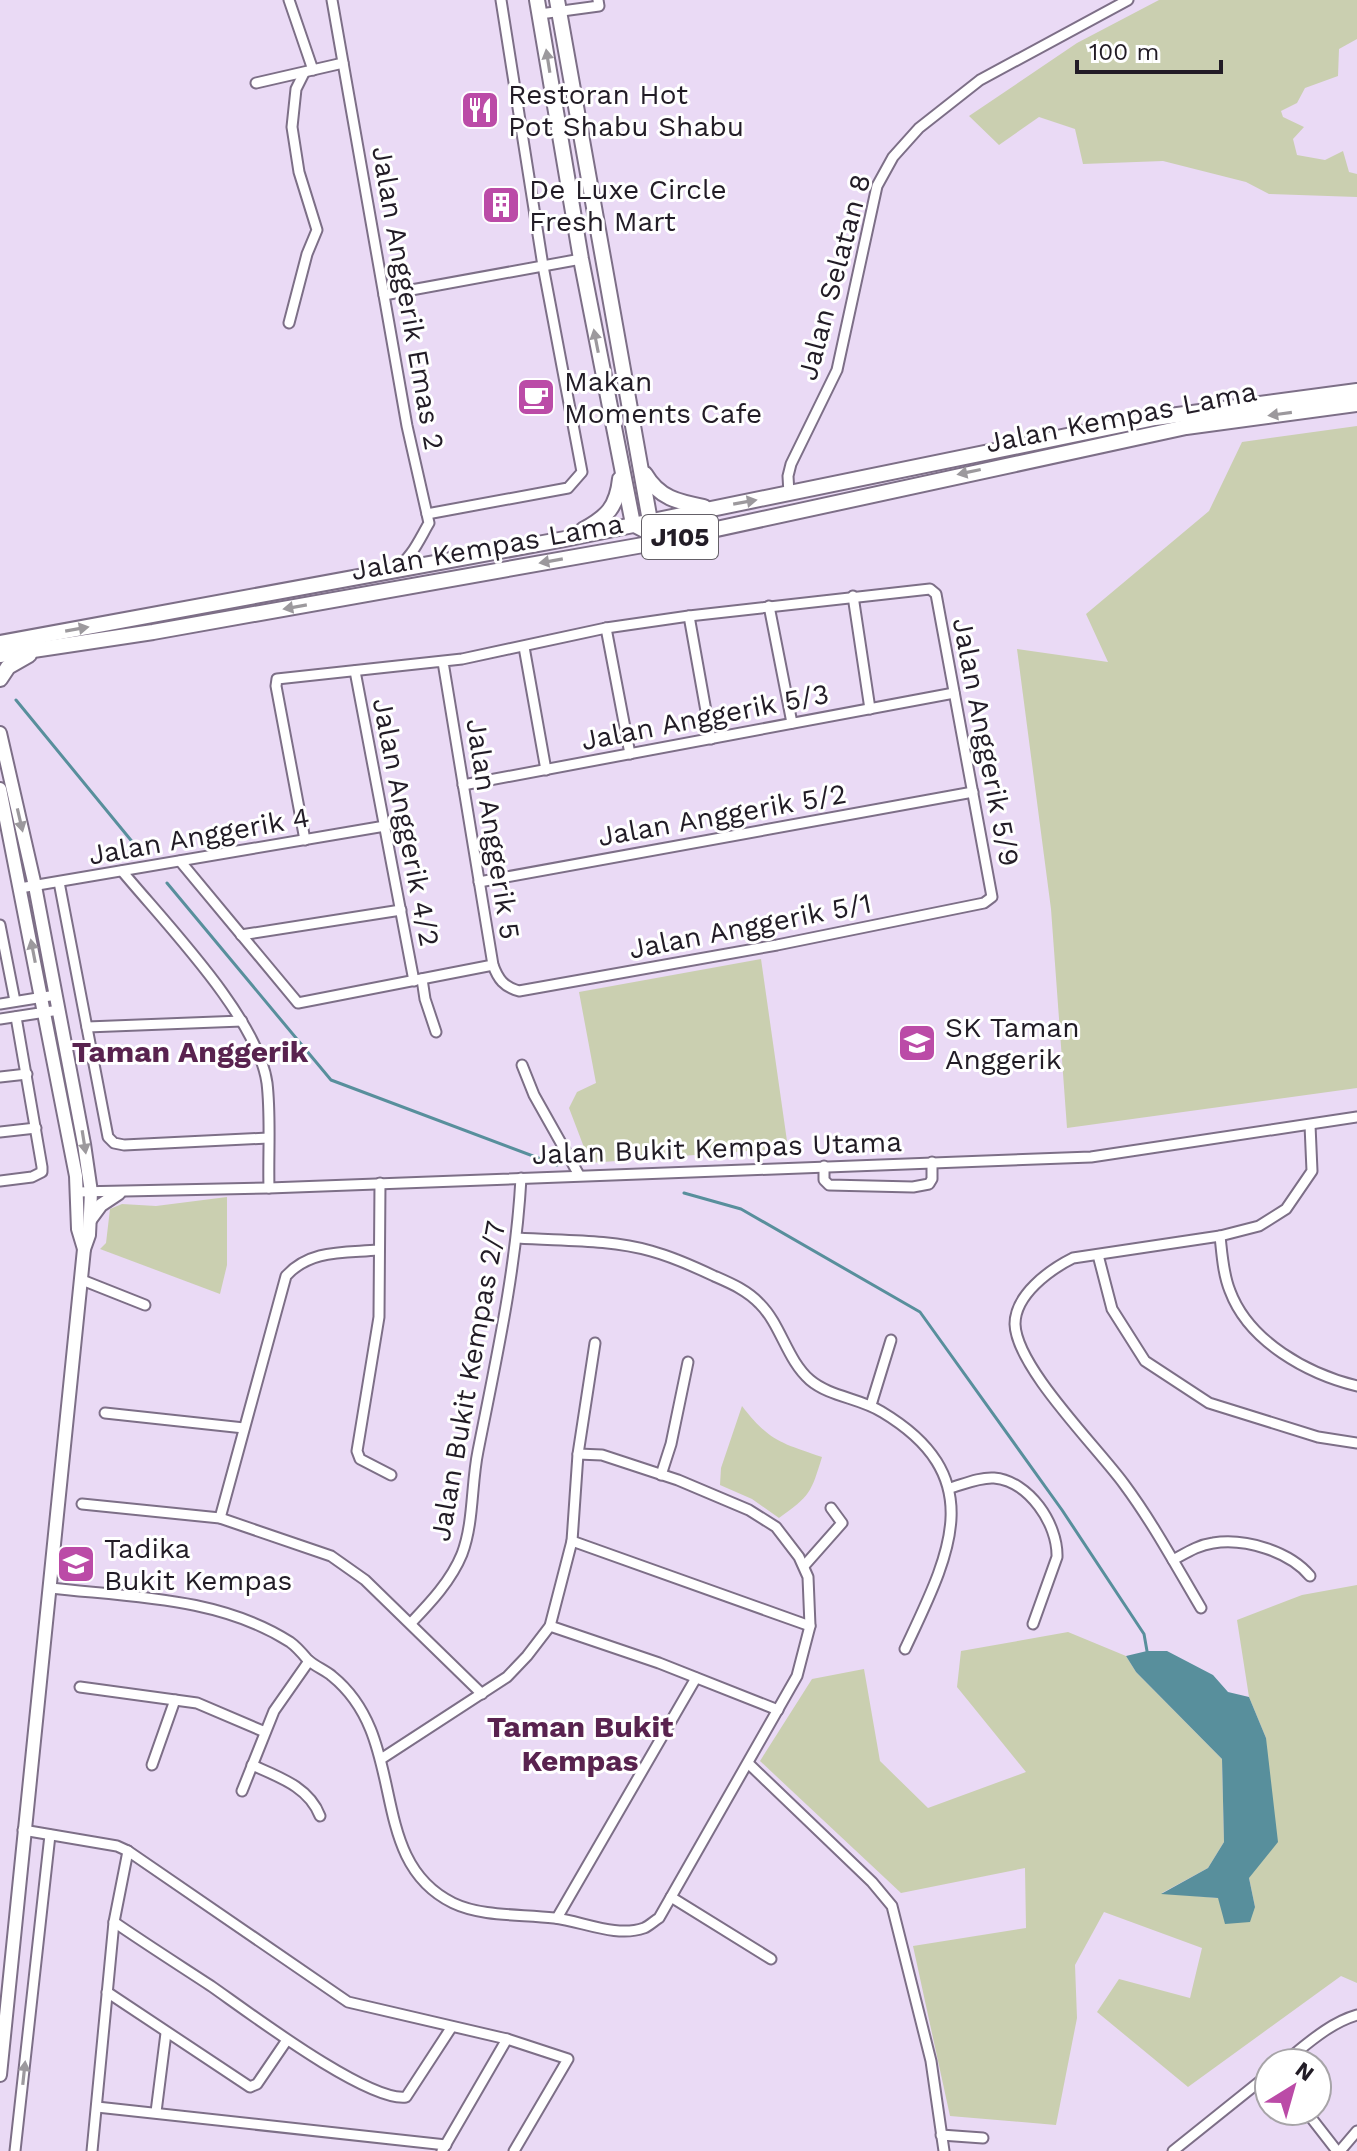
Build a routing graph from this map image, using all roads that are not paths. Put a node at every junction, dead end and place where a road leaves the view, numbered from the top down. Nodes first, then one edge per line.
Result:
1 (289, 0) edge
2 (332, 0) edge
3 (501, 0) edge
4 (1128, 0) edge
5 (599, 3) edge
6 (558, 6) edge
7 (539, 7) edge
8 (343, 63) junction
9 (308, 71) junction
10 (256, 83) dead end
11 (581, 259) junction
12 (543, 266) junction
13 (384, 295) junction
14 (289, 323) dead end
15 (1357, 391) edge
16 (1357, 404) edge
17 (640, 463) junction
18 (621, 473) junction
19 (789, 494) junction
20 (712, 508) junction
21 (427, 514) junction
22 (642, 525) junction
23 (714, 530) junction
24 (565, 539) junction
25 (580, 556) junction
26 (372, 576) junction
27 (853, 596) junction
28 (769, 606) junction
29 (689, 616) junction
30 (606, 628) junction
31 (0, 643) edge
32 (524, 647) junction
33 (40, 649) junction
34 (0, 655) edge
35 (443, 662) junction
36 (355, 671) junction
37 (0, 679) edge
38 (954, 693) junction
39 (870, 709) junction
40 (792, 723) junction
41 (0, 733) edge
42 (711, 739) junction
43 (630, 754) junction
44 (546, 770) junction
45 (463, 785) junction
46 (0, 789) edge
47 (973, 792) junction
48 (385, 826) junction
49 (305, 840) junction
50 (180, 861) junction
51 (122, 871) junction
52 (59, 882) junction
53 (479, 882) junction
54 (35, 886) junction
55 (20, 888) junction
56 (989, 901) joint
57 (401, 910) junction
58 (0, 925) edge
59 (241, 935) junction
60 (493, 965) junction
61 (418, 980) junction
62 (519, 991) joint
63 (56, 995) junction
64 (42, 997) junction
65 (15, 1001) junction
66 (0, 1004) edge
67 (59, 1010) junction
68 (45, 1012) junction
69 (16, 1017) junction
70 (0, 1019) edge
71 (242, 1021) junction
72 (87, 1027) junction
73 (436, 1032) dead end
74 (522, 1065) dead end
75 (27, 1074) junction
76 (0, 1077) edge
77 (1357, 1117) edge
78 (1310, 1125) junction
79 (36, 1128) junction
80 (0, 1132) edge
81 (268, 1138) junction
82 (932, 1162) junction
83 (824, 1166) junction
84 (579, 1175) junction
85 (521, 1178) junction
86 (0, 1181) edge
87 (380, 1183) junction
88 (269, 1188) junction
89 (77, 1192) junction
90 (91, 1192) junction
91 (119, 1193) junction
92 (90, 1221) junction
93 (1220, 1236) junction
94 (518, 1238) junction
95 (84, 1249) junction
96 (378, 1250) junction
97 (1098, 1255) junction
98 (82, 1280) junction
99 (145, 1305) dead end
100 (891, 1340) dead end
101 (595, 1343) dead end
102 (688, 1362) dead end
103 (1357, 1386) edge
104 (871, 1405) junction
105 (105, 1413) dead end
106 (244, 1428) junction
107 (1357, 1443) edge
108 (578, 1454) junction
109 (391, 1475) dead end
110 (661, 1475) junction
111 (950, 1488) junction
112 (82, 1504) dead end
113 (831, 1508) dead end
114 (220, 1518) junction
115 (572, 1541) junction
116 (1173, 1560) junction
117 (804, 1566) junction
118 (1310, 1576) dead end
119 (50, 1588) junction
120 (1201, 1608) dead end
121 (411, 1623) junction
122 (1033, 1624) dead end
123 (550, 1626) junction
124 (810, 1626) junction
125 (905, 1649) dead end
126 (309, 1661) junction
127 (696, 1678) junction
128 (80, 1687) dead end
129 (482, 1694) junction
130 (175, 1700) junction
131 (778, 1710) junction
132 (265, 1732) junction
133 (381, 1759) junction
134 (749, 1764) junction
135 (152, 1765) dead end
136 (252, 1765) junction
137 (242, 1791) dead end
138 (320, 1816) dead end
139 (23, 1830) junction
140 (50, 1835) junction
141 (128, 1851) junction
142 (671, 1897) junction
143 (557, 1918) junction
144 (114, 1922) junction
145 (771, 1959) dead end
146 (107, 1992) junction
147 (1357, 2015) edge
148 (451, 2028) junction
149 (166, 2033) junction
150 (507, 2039) junction
151 (287, 2040) junction
152 (1303, 2047) edge
153 (0, 2075) edge
154 (1253, 2087) edge
155 (97, 2107) junction
156 (156, 2112) junction
157 (1319, 2127) edge
158 (1357, 2131) edge
159 (941, 2135) junction
160 (983, 2138) dead end
161 (444, 2148) edge
162 (15, 2151) edge
163 (92, 2151) edge
164 (514, 2151) edge
165 (944, 2151) edge
166 (1173, 2151) edge
167 (1339, 2151) edge

1 - 9 street
2 - 8 street, Jalan Anggerik Emas 2
3 - 12 street
4 - 19 street, Jalan Selatan 8
5 - 6 street
6 - 7 street
6 - 17 main road
11 -> 7 main road
8 - 9 street
8 - 13 street, Jalan Anggerik Emas 2
9 - 10 street
9 - 14 street
11 - 12 street
18 -> 11 main road
12 - 13 street
12 - 21 street
13 - 21 street, Jalan Anggerik Emas 2
15 - 19 main road, Jalan Kempas Lama / J105
16 -> 23 main road, Jalan Kempas Lama / J105
17 - 20 main road
17 - 22 main road
18 - 22 main road
18 - 24 main road
20 -> 19 main road, Jalan Kempas Lama / J105
20 - 22 main road, Jalan Kempas Lama / J105
21 - 26 street
22 - 23 main road
22 - 24 main road, Jalan Kempas Lama / J105
22 - 25 main road
23 - 25 main road, Jalan Kempas Lama / J105
24 - 26 main road, Jalan Kempas Lama / J105
25 -> 33 main road, Jalan Kempas Lama / J105
31 -> 26 main road, Jalan Kempas Lama / J105
27 - 28 street
27 - 38 street, Jalan Anggerik 5/9
27 - 39 street
28 - 29 street
28 - 40 street
29 - 30 street
29 - 42 street
30 - 32 street
30 - 43 street
32 - 35 street
32 - 44 street
33 - 34 main road, Jalan Kempas Lama / J105
33 - 37 main road
35 - 36 street
35 - 45 street, Jalan Anggerik 5
36 - 48 street, Jalan Anggerik 4/2
36 - 49 street
38 - 39 street, Jalan Anggerik 5/3
38 - 47 street, Jalan Anggerik 5/9
39 - 40 street, Jalan Anggerik 5/3
40 - 42 street, Jalan Anggerik 5/3
41 -> 54 street
42 - 43 street, Jalan Anggerik 5/3
43 - 44 street, Jalan Anggerik 5/3
44 - 45 street, Jalan Anggerik 5/3
45 - 53 street, Jalan Anggerik 5
46 - 55 street
47 - 53 street, Jalan Anggerik 5/2
47 - 56 street, Jalan Anggerik 5/9
48 - 49 street, Jalan Anggerik 4
48 - 57 street, Jalan Anggerik 4/2
49 - 50 street, Jalan Anggerik 4
50 - 51 street, Jalan Anggerik 4
50 - 59 street
51 - 52 street, Jalan Anggerik 4
51 - 71 street
52 - 54 street, Jalan Anggerik 4
52 - 72 street
53 - 60 street, Jalan Anggerik 5
54 - 55 street, Jalan Anggerik 4
54 - 63 street
64 -> 55 street
56 - 62 street, Jalan Anggerik 5/1
57 - 59 street
57 - 61 street, Jalan Anggerik 4/2
58 - 65 street
59 - 61 street
60 - 61 street
60 - 62 street, Jalan Anggerik 5
61 - 73 street, Jalan Anggerik 4/2
63 - 64 street
63 - 67 street
64 - 65 street
64 - 68 street
65 - 66 street
67 - 68 street
67 -> 90 street
68 - 69 street
68 - 89 street
69 - 70 street
69 - 75 street
71 - 72 street
71 - 81 street
72 - 81 street
74 - 84 street
75 - 76 street
75 - 79 street
77 - 78 street, Jalan Bukit Kempas Utama
78 - 82 street, Jalan Bukit Kempas Utama
78 - 93 street
79 - 80 street
79 - 86 street
81 - 88 street
82 - 83 street, Jalan Bukit Kempas Utama
82 - 83 street
83 - 84 street, Jalan Bukit Kempas Utama
84 - 85 street, Jalan Bukit Kempas Utama
85 - 87 street, Jalan Bukit Kempas Utama
85 - 94 street, Jalan Bukit Kempas 2/7
87 - 88 street, Jalan Bukit Kempas Utama
87 - 96 street
88 - 91 street, Jalan Bukit Kempas Utama
89 - 90 street, Jalan Bukit Kempas Utama
89 - 95 street
90 - 91 street, Jalan Bukit Kempas Utama
90 - 92 street
91 - 92 street
92 - 95 street
93 - 97 street
93 - 103 street
94 - 104 street
94 - 121 street, Jalan Bukit Kempas 2/7
95 - 98 street
96 - 106 street
96 - 109 street
97 - 107 street
97 - 116 street
98 - 99 street
98 - 119 street
100 - 104 street
101 - 108 street
102 - 110 street
104 - 111 street
105 - 106 street
106 - 114 street
108 - 110 street
108 - 115 street
110 - 117 street
111 - 122 street
111 - 125 street
112 - 114 street
113 - 117 street
114 - 121 street
115 - 123 street
115 - 124 street
116 - 118 street
116 - 120 street
117 - 124 street
119 - 126 street
119 - 139 street
121 - 129 street
123 - 127 street
123 - 129 street
124 - 131 street
126 - 132 street
126 - 133 street
127 - 131 street
127 - 143 street
128 - 130 street
129 - 133 street
130 - 132 street
130 - 135 street
131 - 134 street
132 - 136 street
133 - 143 street
134 - 142 street
134 - 159 street
136 - 137 street
136 - 138 street
139 - 140 street
139 - 153 street
140 - 141 street
162 -> 140 street
141 - 144 street
141 - 148 street
142 - 143 street
142 - 145 street
144 - 146 street
144 - 151 street
146 - 149 street
146 - 155 street
147 - 152 street
148 - 150 street
148 - 151 street
149 - 151 street
149 - 156 street
150 - 161 street
150 - 164 street
154 - 166 street
155 - 156 street
155 - 163 street
156 - 161 street
157 - 167 street
158 - 167 street
159 - 160 street
159 - 165 street

